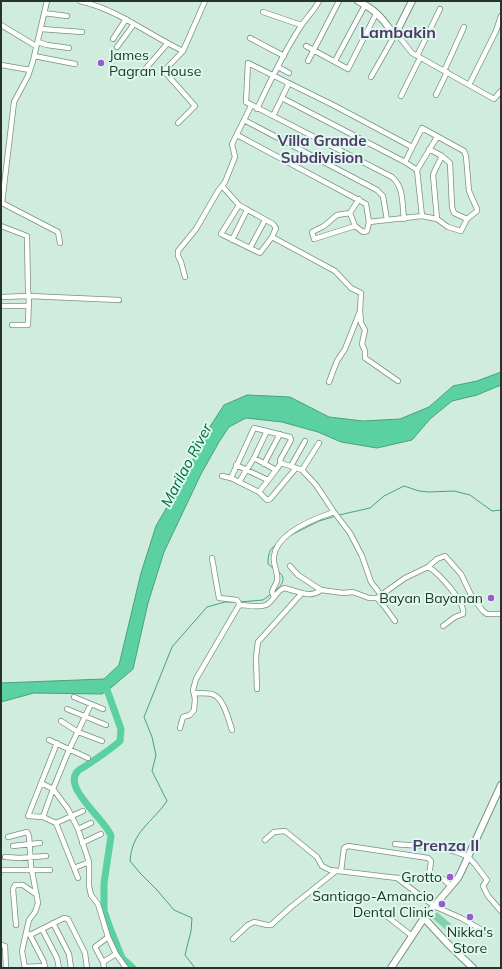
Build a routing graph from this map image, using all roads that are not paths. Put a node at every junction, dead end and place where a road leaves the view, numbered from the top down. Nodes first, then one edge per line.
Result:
1 (47, 1) edge
2 (80, 1) edge
3 (319, 1) edge
4 (339, 1) edge
5 (358, 1) edge
6 (412, 1) edge
7 (203, 2) edge
8 (365, 5) junction
9 (440, 9) dead end
10 (263, 12) dead end
11 (44, 13) junction
12 (376, 14) junction
13 (67, 16) dead end
14 (501, 16) edge
15 (126, 19) junction
16 (134, 24) junction
17 (1, 25) edge
18 (302, 25) junction
19 (464, 27) dead end
20 (41, 29) junction
21 (82, 32) dead end
22 (499, 32) edge
23 (396, 34) junction
24 (250, 38) dead end
25 (113, 39) dead end
26 (37, 44) junction
27 (167, 44) junction
28 (306, 46) dead end
29 (117, 47) dead end
30 (69, 48) dead end
31 (183, 51) junction
32 (314, 51) junction
33 (34, 56) junction
34 (284, 56) junction
35 (418, 57) junction
36 (308, 61) dead end
37 (335, 61) junction
38 (75, 64) dead end
39 (1, 65) edge
40 (278, 67) junction
41 (30, 70) junction
42 (446, 72) junction
43 (290, 73) dead end
44 (141, 74) dead end
45 (274, 75) junction
46 (371, 77) dead end
47 (289, 83) junction
48 (469, 84) junction
49 (501, 91) edge
50 (436, 95) dead end
51 (401, 96) dead end
52 (282, 98) junction
53 (251, 106) junction
54 (257, 109) junction
55 (273, 116) junction
56 (244, 120) junction
57 (178, 124) dead end
58 (237, 135) junction
59 (437, 137) junction
60 (412, 147) junction
61 (429, 149) junction
62 (442, 156) junction
63 (405, 162) junction
64 (417, 170) junction
65 (222, 186) junction
66 (359, 199) junction
67 (2, 203) edge
68 (239, 205) junction
69 (247, 210) junction
70 (350, 213) junction
71 (422, 216) junction
72 (404, 219) junction
73 (437, 219) junction
74 (467, 219) junction
75 (265, 220) junction
76 (387, 220) junction
77 (369, 222) junction
78 (1, 226) edge
79 (324, 226) junction
80 (354, 226) junction
81 (326, 235) junction
82 (272, 237) junction
83 (232, 240) junction
84 (60, 243) dead end
85 (250, 248) junction
86 (185, 277) dead end
87 (30, 296) junction
88 (1, 297) edge
89 (119, 300) dead end
90 (1, 306) edge
91 (29, 306) junction
92 (360, 311) junction
93 (12, 325) dead end
94 (398, 381) dead end
95 (329, 382) dead end
96 (267, 431) junction
97 (280, 434) junction
98 (304, 440) dead end
99 (318, 443) dead end
100 (254, 458) junction
101 (281, 463) junction
102 (264, 464) junction
103 (236, 465) junction
104 (293, 467) junction
105 (246, 470) junction
106 (276, 470) junction
107 (302, 470) junction
108 (222, 476) dead end
109 (230, 478) junction
110 (268, 480) junction
111 (239, 482) junction
112 (259, 492) junction
113 (335, 515) junction
114 (212, 558) dead end
115 (290, 566) dead end
116 (428, 567) junction
117 (321, 590) junction
118 (302, 594) junction
119 (379, 596) junction
120 (274, 597) junction
121 (240, 605) junction
122 (501, 614) edge
123 (395, 621) dead end
124 (443, 626) dead end
125 (257, 689) dead end
126 (195, 693) junction
127 (74, 697) dead end
128 (91, 704) junction
129 (67, 709) dead end
130 (103, 709) dead end
131 (85, 717) junction
132 (60, 721) dead end
133 (106, 725) dead end
134 (180, 728) dead end
135 (232, 730) dead end
136 (78, 732) junction
137 (49, 740) dead end
138 (102, 741) dead end
139 (57, 743) junction
140 (69, 750) junction
141 (88, 758) dead end
142 (41, 783) junction
143 (501, 785) edge
144 (53, 789) junction
145 (499, 797) edge
146 (83, 811) dead end
147 (72, 816) junction
148 (43, 817) junction
149 (56, 823) junction
150 (91, 823) dead end
151 (78, 829) junction
152 (101, 834) dead end
153 (8, 837) dead end
154 (265, 840) dead end
155 (82, 843) junction
156 (29, 844) junction
157 (40, 844) dead end
158 (396, 844) dead end
159 (13, 846) dead end
160 (46, 856) dead end
161 (5, 857) dead end
162 (30, 857) junction
163 (468, 858) junction
164 (89, 862) junction
165 (74, 868) junction
166 (1, 870) edge
167 (50, 870) dead end
168 (31, 871) junction
169 (338, 871) junction
170 (429, 877) junction
171 (78, 878) dead end
172 (397, 878) junction
173 (451, 886) junction
174 (37, 895) junction
175 (434, 906) junction
176 (501, 911) edge
177 (384, 914) dead end
178 (424, 918) junction
179 (53, 923) junction
180 (16, 925) dead end
181 (42, 929) junction
182 (484, 931) dead end
183 (28, 934) junction
184 (412, 936) junction
185 (108, 937) junction
186 (233, 939) dead end
187 (1, 945) edge
188 (116, 954) junction
189 (103, 962) junction
190 (45, 967) edge
191 (122, 967) edge
192 (6, 968) edge
193 (25, 968) edge
194 (59, 968) edge
195 (71, 968) edge
196 (87, 968) edge
197 (104, 968) edge
198 (391, 968) edge
199 (473, 968) edge

1 - 11 street
2 - 15 street
3 - 18 street
4 - 32 street
5 - 8 main road
6 - 23 main road
7 - 31 street
8 - 12 main road
8 - 37 street
9 - 35 street
10 - 18 street
11 - 13 street
11 - 20 street
12 - 23 main road
12 - 37 street
14 - 22 street
15 - 16 street
15 - 25 street
16 - 27 street
16 - 29 street
17 - 26 street
18 - 34 street
19 - 42 street
20 - 21 street
20 - 26 street
22 - 48 street
23 - 35 street
23 - 46 street
24 - 34 street
26 - 30 street
26 - 33 street
27 - 31 street
27 - 44 street
28 - 32 street
31 - 57 street
32 - 36 street
32 - 37 street
33 - 38 street
33 - 41 street
34 - 40 street
35 - 42 street
35 - 51 street
39 - 41 street
40 - 43 street
40 - 45 street
41 - 67 street
42 - 48 street
42 - 50 street
45 - 47 street
45 - 53 street
45 - 54 street
47 - 52 street
47 - 60 street
48 - 49 street
52 - 55 street
52 - 63 street
53 - 54 street
53 - 56 street
54 - 55 street
55 - 72 street
56 - 58 street
56 - 76 street
58 - 65 street
58 - 66 street
59 - 60 street
59 - 61 street
59 - 74 street
60 - 63 street
61 - 62 street
61 - 64 street
62 - 73 street
62 - 74 street
63 - 64 street
64 - 71 street
65 - 68 street
65 - 86 street
66 - 70 street
66 - 77 street
67 - 84 street
68 - 69 street
68 - 83 street
69 - 75 street
69 - 83 street
70 - 79 street
70 - 80 street
71 - 72 street
71 - 73 street
72 - 76 street
73 - 74 street
75 - 82 street
75 - 85 street
76 - 77 street
77 - 80 street
78 - 87 street
79 - 81 street
79 - 81 street
80 - 81 street
82 - 85 street
82 - 92 street
83 - 85 street
87 - 88 street
87 - 89 street
87 - 91 street
90 - 91 street
91 - 93 street
92 - 94 street
92 - 95 street
96 - 97 street
96 - 100 street
96 - 103 street
97 - 101 street
97 - 102 street
98 - 104 street
99 - 107 street
100 - 102 street
100 - 105 street
101 - 104 street
101 - 106 street
102 - 106 street
103 - 105 street
103 - 109 street
104 - 107 street
104 - 112 street
105 - 110 street
105 - 111 street
106 - 110 street
107 - 113 street
108 - 109 street
109 - 111 street
110 - 112 street
111 - 112 street
113 - 119 street
113 - 120 street
114 - 121 street
115 - 117 street
116 - 119 street
116 - 122 street
116 - 124 street
117 - 118 street
117 - 119 street
118 - 120 street
118 - 125 street
119 - 123 street
120 - 121 street
121 - 126 street
126 - 134 street
126 - 135 street
127 - 128 street
128 - 130 street
128 - 131 street
129 - 131 street
131 - 133 street
131 - 136 street
132 - 136 street
136 - 138 street
136 - 140 street
137 - 139 street
139 - 140 street
139 - 142 street
140 - 141 street
140 - 144 street
142 - 144 street
142 - 148 street
143 - 145 main road
144 - 147 street
144 - 148 street
145 - 163 main road
146 - 147 street
147 - 149 street
147 - 151 street
148 - 149 street
149 - 165 street
150 - 151 street
151 - 155 street
152 - 155 street
153 - 156 street
154 - 169 street
155 - 164 street
156 - 157 street
156 - 159 street
156 - 162 street
158 - 163 street
160 - 162 street
161 - 162 street
162 - 168 street
163 - 173 main road
163 - 176 street
164 - 165 street
164 - 185 street
165 - 171 street
166 - 168 street
167 - 168 street
168 - 174 street
169 - 170 street
169 - 172 street
169 - 186 street
170 - 172 street
170 - 173 street
172 - 175 street
173 - 175 main road
174 - 180 street
174 - 183 street
175 - 178 main road
175 - 182 street
177 - 184 street
178 - 184 main road
178 - 199 main road
179 - 181 street
179 - 195 street
179 - 196 street
181 - 183 street
181 - 194 street
183 - 190 street
183 - 193 street
184 - 198 main road
185 - 188 street
185 - 189 street
187 - 192 street
188 - 189 street
188 - 191 street
189 - 197 street
190 - 193 street

